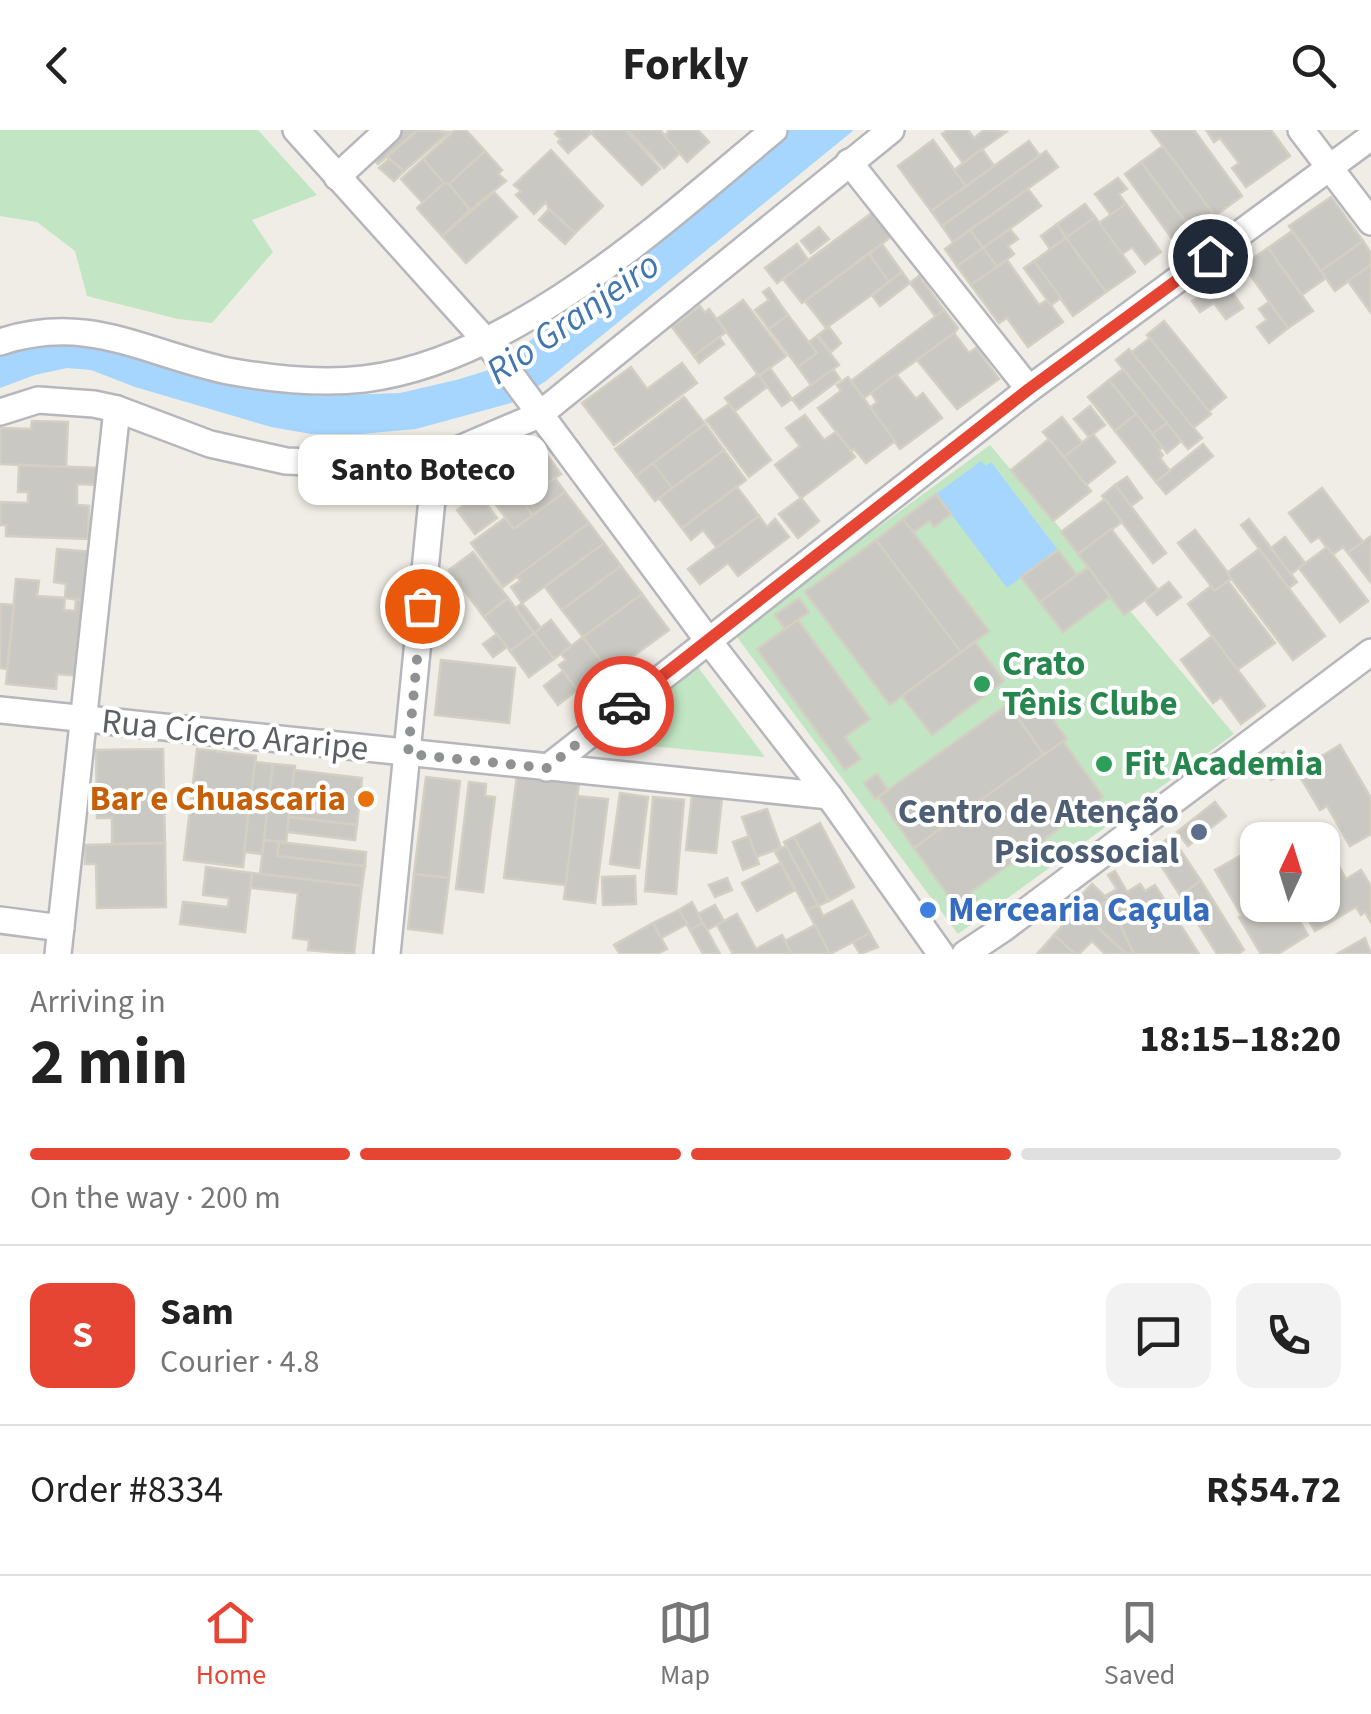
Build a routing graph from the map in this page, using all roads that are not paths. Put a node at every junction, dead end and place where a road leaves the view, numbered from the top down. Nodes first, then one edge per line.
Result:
1 (296, 130) edge
2 (388, 130) edge
3 (774, 130) edge
4 (891, 130) edge
5 (1301, 130) edge
6 (1371, 137) edge
7 (849, 162) junction
8 (1330, 167) junction
9 (337, 178) junction
10 (1371, 222) edge
11 (0, 342) edge
12 (490, 347) junction
13 (1029, 389) junction
14 (117, 409) junction
15 (535, 409) junction
16 (0, 412) edge
17 (436, 459) junction
18 (707, 639) junction
19 (1370, 654) edge
20 (0, 710) edge
21 (86, 718) junction
22 (408, 754) junction
23 (547, 768) junction
24 (829, 796) junction
25 (0, 920) edge
26 (59, 941) edge
27 (990, 944) edge
28 (387, 954) edge
29 (940, 954) edge
30 (965, 954) edge

1 - 9 street
2 - 9 street
3 - 12 street
4 - 7 street
5 - 8 street
6 - 8 street
7 - 13 street
7 - 15 street
8 - 10 street
8 - 13 street
9 - 12 street
11 - 12 street
12 - 15 street
13 - 18 street
14 - 16 street
14 - 17 street
14 - 21 street
15 - 17 street
15 - 18 street
17 - 22 street
18 - 23 street
18 - 24 street
19 - 27 street
20 - 21 street, Rua Cícero Araripe
21 - 22 street, Rua Cícero Araripe
21 - 26 street
22 - 23 street, Rua Cícero Araripe
22 - 28 street
23 - 24 street, Rua Cícero Araripe
24 - 29 street
25 - 26 street
27 - 30 street

